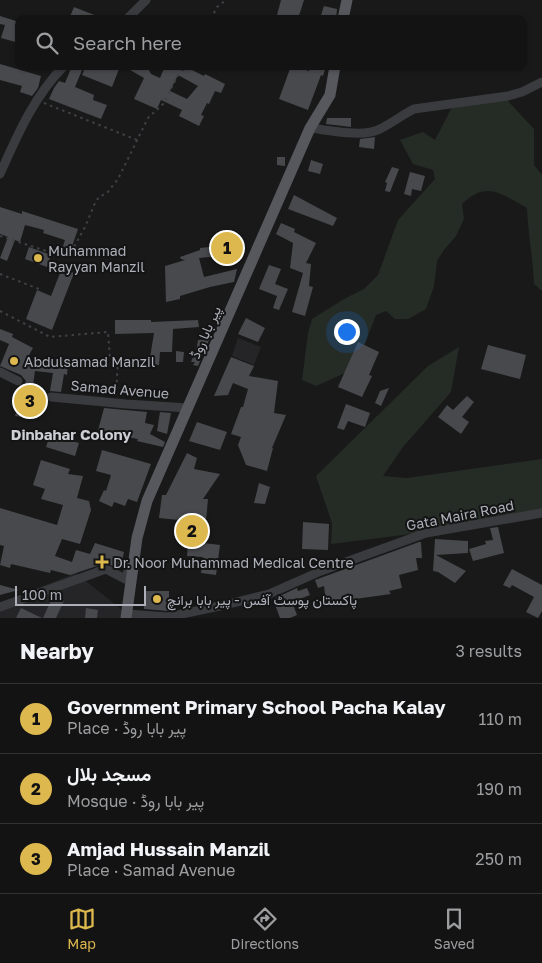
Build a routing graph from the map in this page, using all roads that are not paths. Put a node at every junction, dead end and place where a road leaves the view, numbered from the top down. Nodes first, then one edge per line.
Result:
1 (146, 0) edge
2 (347, 0) edge
3 (131, 15) edge
4 (344, 15) edge
5 (60, 70) edge
6 (334, 70) edge
7 (542, 82) edge
8 (310, 128) junction
9 (0, 174) edge
10 (0, 372) edge
11 (18, 381) dead end
12 (51, 397) dead end
13 (188, 408) junction
14 (542, 513) edge
15 (134, 559) junction
16 (0, 607) edge
17 (126, 616) edge

1 - 3 street
2 - 4 main road
5 - 9 street
6 - 8 main road, پیر بابا روڈ
7 - 8 street
8 - 13 main road, پیر بابا روڈ
10 - 11 street
12 - 13 street, Samad Avenue
13 - 15 main road, پیر بابا روڈ
14 - 17 street, Gata Maira Road
15 - 16 street
15 - 17 main road, پیر بابا روڈ

